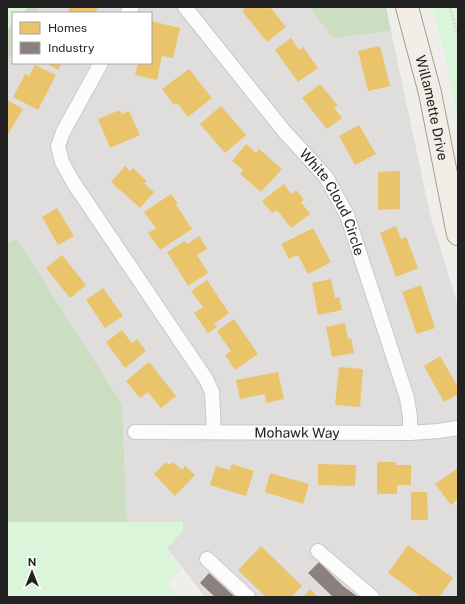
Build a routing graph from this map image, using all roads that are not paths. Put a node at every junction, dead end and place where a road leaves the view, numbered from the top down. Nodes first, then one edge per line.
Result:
1 (185, 7) edge
2 (407, 7) edge
3 (100, 64) edge
4 (458, 234) edge
5 (458, 428) edge
6 (135, 432) dead end
7 (214, 432) junction
8 (410, 433) junction
9 (318, 551) dead end
10 (207, 559) dead end
11 (248, 597) edge
12 (372, 597) edge

1 - 8 street, White Cloud Circle
2 - 4 main road, Willamette Drive
3 - 7 street
5 - 8 street, Mohawk Way
6 - 7 street, Mohawk Way
7 - 8 street, Mohawk Way
9 - 12 street
10 - 11 street

